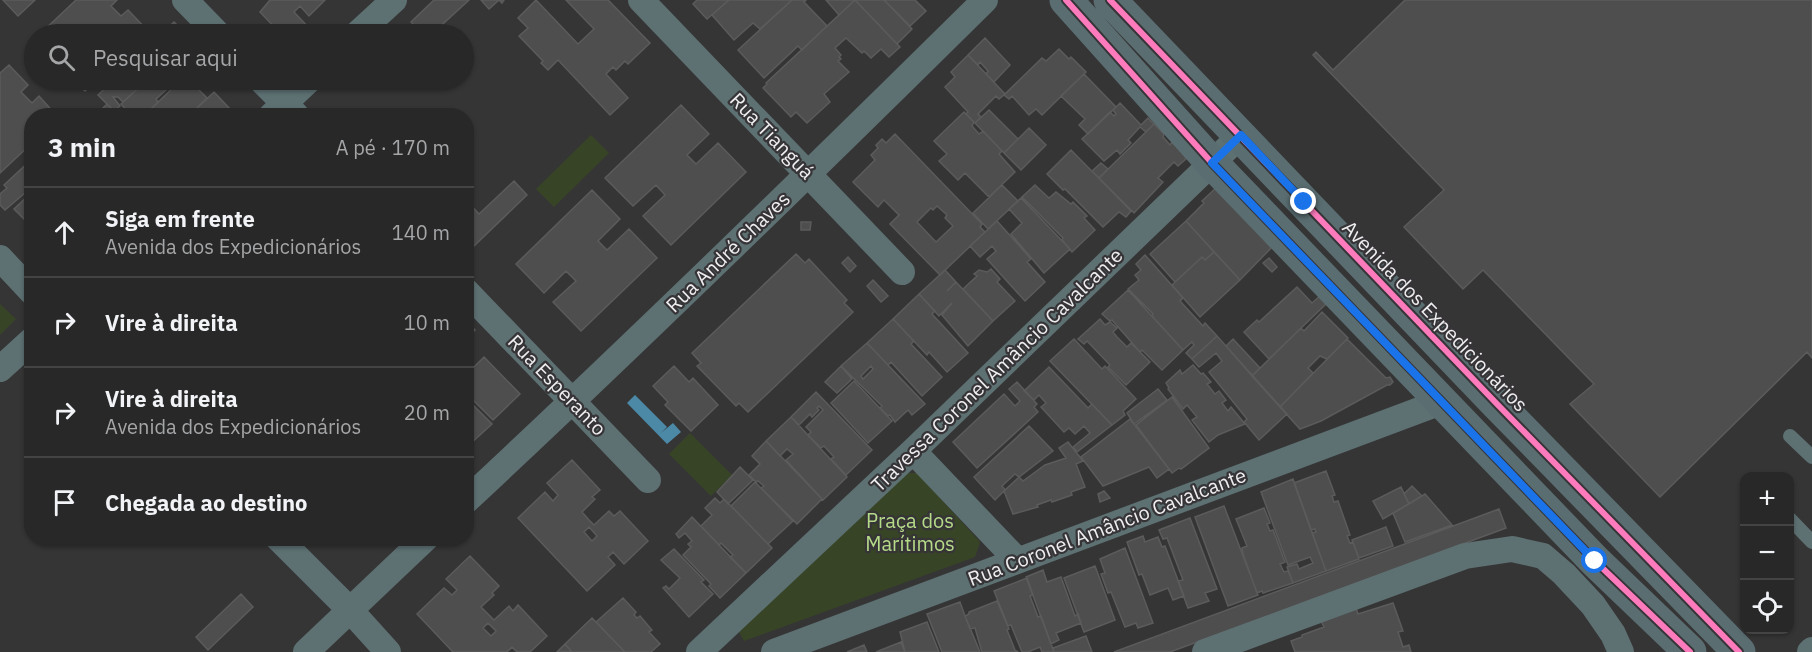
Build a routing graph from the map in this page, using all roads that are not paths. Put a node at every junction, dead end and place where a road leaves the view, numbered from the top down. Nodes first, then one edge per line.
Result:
1 (185, 0) edge
2 (394, 0) edge
3 (641, 0) edge
4 (986, 0) edge
5 (1066, 0) edge
6 (1110, 0) edge
7 (208, 24) edge
8 (368, 24) edge
9 (268, 90) edge
10 (301, 90) edge
11 (282, 108) edge
12 (286, 108) edge
13 (1241, 135) junction
14 (1212, 163) junction
15 (808, 174) junction
16 (0, 258) edge
17 (902, 272) dead end
18 (24, 283) edge
19 (474, 299) edge
20 (24, 347) edge
21 (0, 369) edge
22 (573, 401) junction
23 (1441, 402) junction
24 (1790, 436) dead end
25 (913, 451) junction
26 (1812, 458) edge
27 (648, 480) dead end
28 (474, 494) edge
29 (1794, 523) edge
30 (1812, 542) edge
31 (286, 546) edge
32 (418, 546) edge
33 (1017, 560) junction
34 (350, 610) junction
35 (306, 652) edge
36 (388, 652) edge
37 (699, 652) edge
38 (774, 652) edge
39 (1205, 652) edge
40 (1621, 652) edge
41 (1690, 652) edge
42 (1739, 652) edge

1 - 7 street
2 - 8 street
3 - 15 street, Rua Tianguá
4 - 15 street, Rua André Chaves
5 - 14 main road
6 - 13 main road, Avenida dos Expedicionários
9 - 11 street
10 - 12 street
13 - 14 street, Travessa Coronel Amâncio Cavalcante
13 - 42 main road, Avenida dos Expedicionários
14 - 23 main road
14 - 25 street, Travessa Coronel Amâncio Cavalcante
15 - 17 street, Rua Tianguá
15 - 22 street, Rua André Chaves
16 - 18 street
19 - 22 street, Rua Esperanto
20 - 21 street
22 - 27 street, Rua Esperanto
22 - 28 street, Rua André Chaves
23 - 33 street, Rua Coronel Amâncio Cavalcante
23 - 41 main road
24 - 26 lane
25 - 33 street
25 - 37 street, Travessa Coronel Amâncio Cavalcante
29 - 30 lane
31 - 34 street
32 - 34 street
33 - 38 street, Rua Coronel Amâncio Cavalcante
34 - 35 street
34 - 36 street
39 - 40 street

